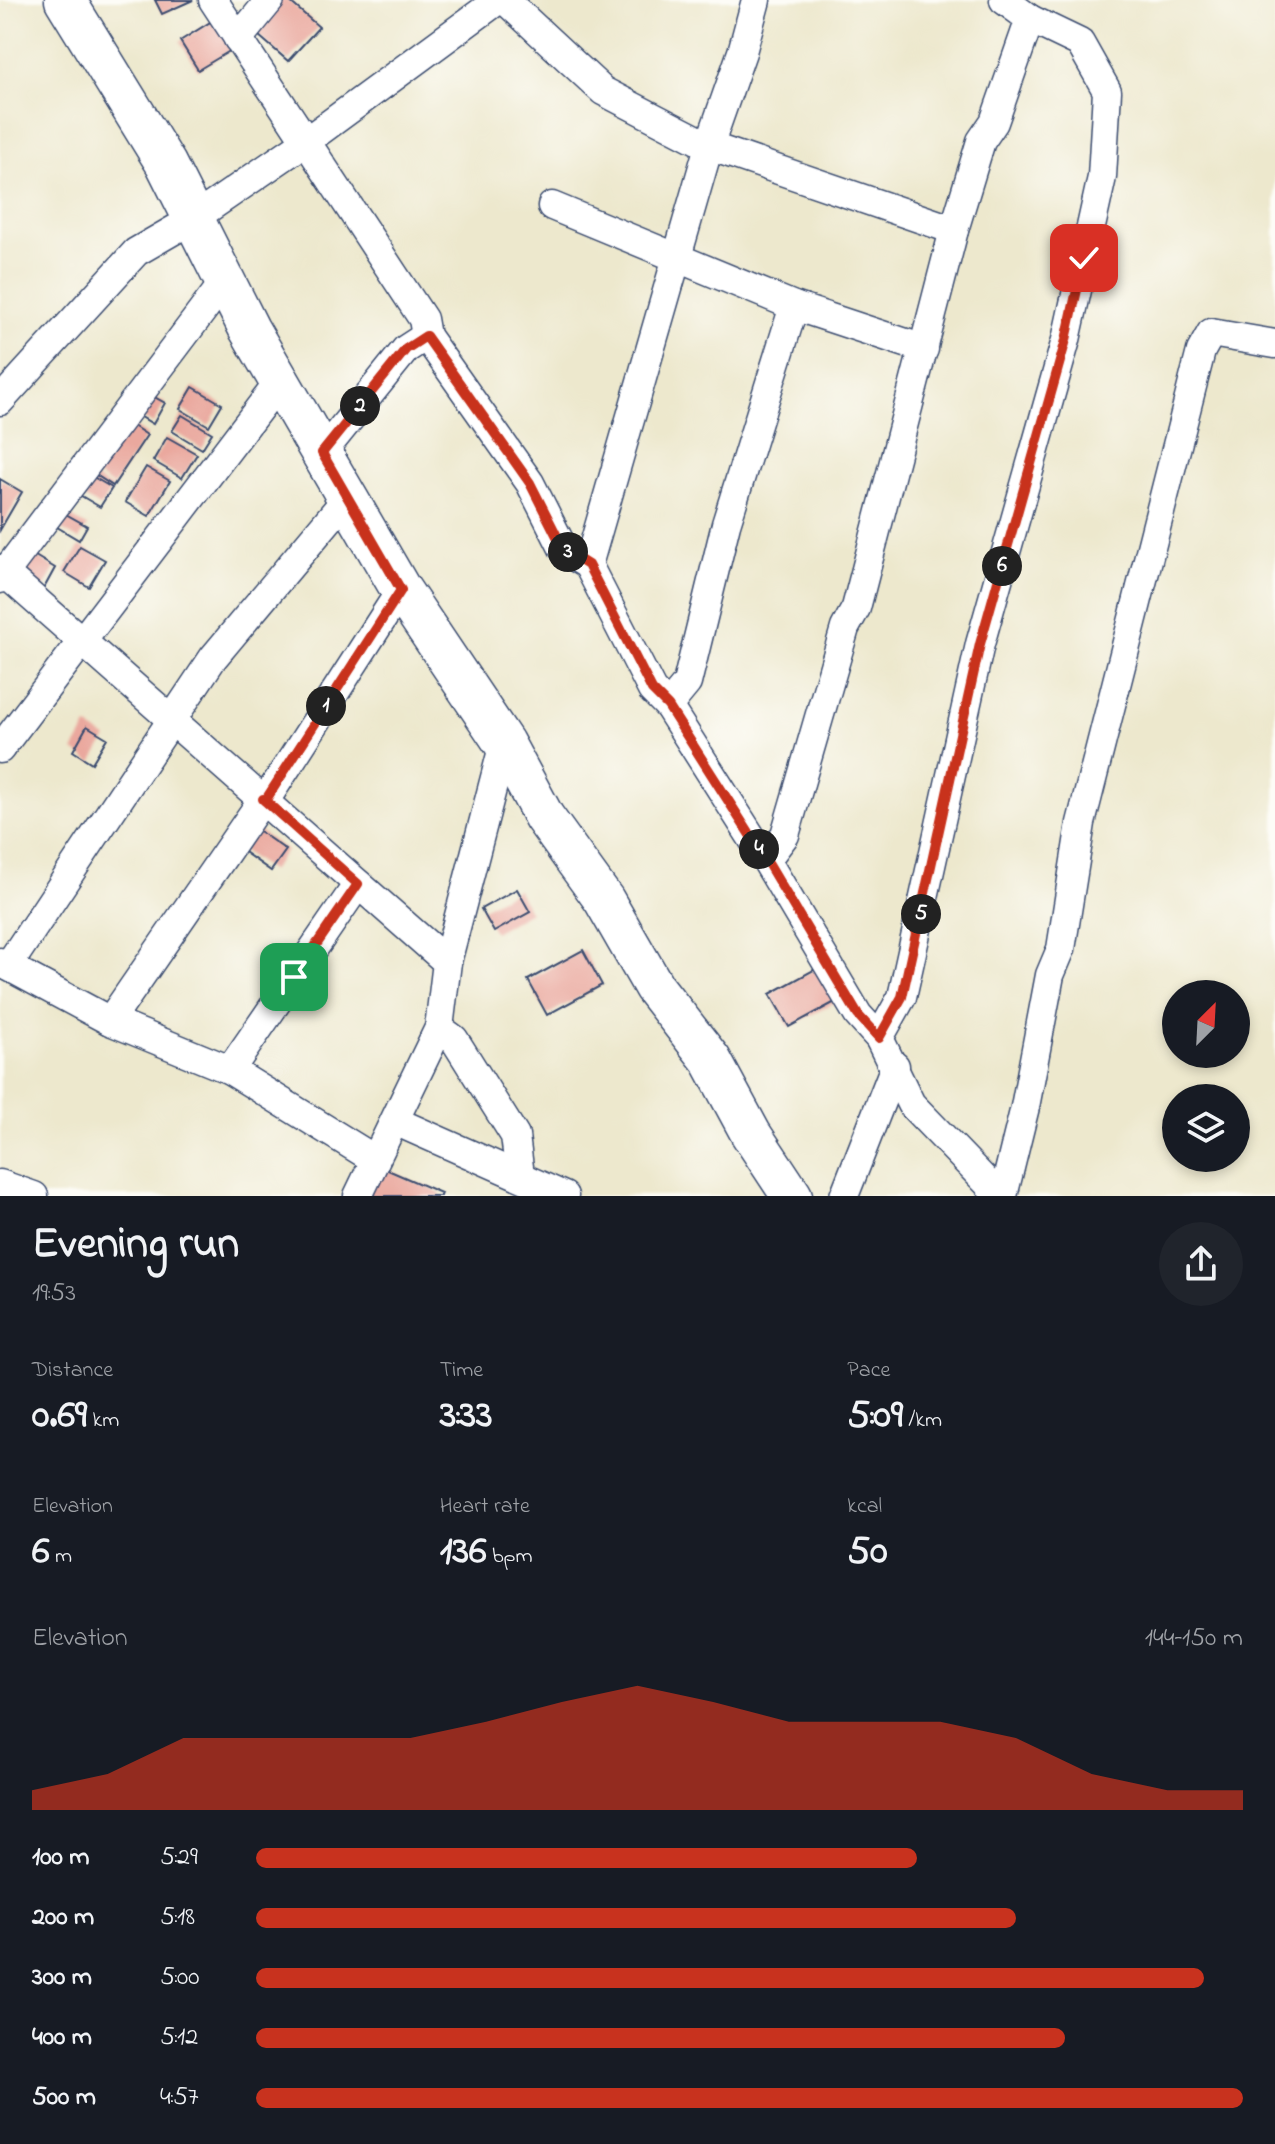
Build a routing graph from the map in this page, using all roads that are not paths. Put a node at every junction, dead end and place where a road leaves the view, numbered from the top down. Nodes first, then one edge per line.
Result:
1 (65, 0) edge
2 (213, 0) edge
3 (270, 0) edge
4 (498, 0) edge
5 (505, 0) edge
6 (756, 0) edge
7 (1004, 0) edge
8 (1030, 19) junction
9 (238, 39) junction
10 (305, 142) junction
11 (709, 146) junction
12 (552, 206) dead end
13 (193, 219) junction
14 (954, 230) junction
15 (678, 257) junction
16 (225, 281) junction
17 (794, 306) junction
18 (426, 336) junction
19 (1275, 344) edge
20 (924, 349) junction
21 (280, 381) junction
22 (0, 401) edge
23 (322, 453) junction
24 (347, 498) junction
25 (588, 565) junction
26 (1, 574) edge
27 (401, 590) junction
28 (83, 641) junction
29 (668, 706) junction
30 (172, 718) junction
31 (504, 743) junction
32 (0, 749) edge
33 (263, 799) junction
34 (766, 860) junction
35 (358, 884) junction
36 (447, 962) junction
37 (4, 964) edge
38 (110, 1021) junction
39 (439, 1028) junction
40 (879, 1038) junction
41 (895, 1066) junction
42 (230, 1070) junction
43 (395, 1121) junction
44 (374, 1159) junction
45 (520, 1175) junction
46 (0, 1184) edge
47 (34, 1196) edge
48 (358, 1196) edge
49 (564, 1196) edge
50 (792, 1196) edge
51 (844, 1196) edge
52 (1001, 1196) edge

1 - 13 street
2 - 9 street
3 - 9 street
4 - 10 street
5 - 11 street
6 - 11 street
7 - 8 street
8 - 14 street
8 - 40 street
9 - 10 street
10 - 13 street
10 - 18 street
11 - 14 street
11 - 15 street
12 - 15 street
13 - 16 street
13 - 22 street
14 - 20 street
15 - 17 street
15 - 25 street
16 - 21 street
16 - 26 street
17 - 20 street
17 - 29 street
18 - 23 street
18 - 25 street
19 - 52 street
20 - 34 street
21 - 23 street
21 - 28 street
23 - 24 street
24 - 27 street
24 - 30 street
25 - 29 street
26 - 28 street
27 - 31 street
27 - 33 street
28 - 30 street
28 - 32 street
29 - 34 street
30 - 33 street
30 - 37 street
31 - 36 street
31 - 50 street
33 - 35 street
33 - 38 street
34 - 40 street
35 - 36 street
35 - 42 street
36 - 39 street
37 - 38 street
38 - 42 street
39 - 43 street
39 - 45 street
40 - 41 street
41 - 51 street
41 - 52 street
42 - 44 street
43 - 44 street
43 - 45 street
44 - 48 street
45 - 49 street
46 - 47 street

